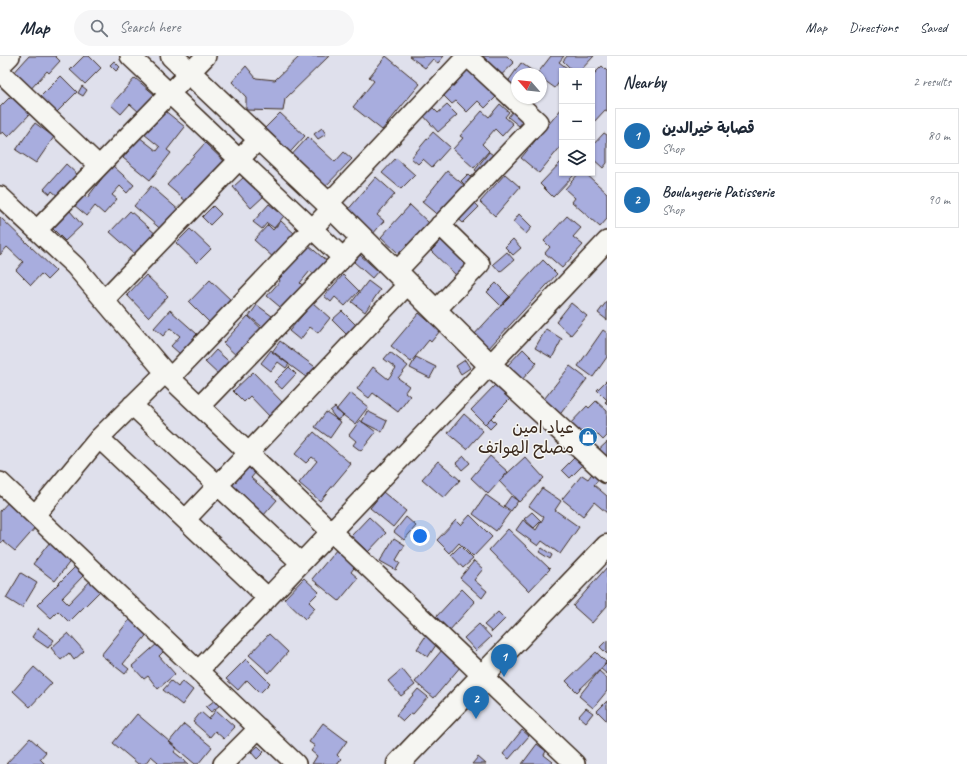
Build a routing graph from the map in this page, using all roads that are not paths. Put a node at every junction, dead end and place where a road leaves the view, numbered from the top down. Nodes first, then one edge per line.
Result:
1 (10, 56) edge
2 (130, 56) edge
3 (172, 56) edge
4 (206, 56) edge
5 (0, 66) edge
6 (0, 72) edge
7 (190, 73) junction
8 (169, 93) junction
9 (259, 139) junction
10 (240, 160) junction
11 (99, 166) junction
12 (0, 196) edge
13 (330, 206) junction
14 (440, 225) junction
15 (37, 230) junction
16 (313, 230) junction
17 (362, 238) junction
18 (607, 240) edge
19 (343, 258) junction
20 (402, 278) junction
21 (104, 300) junction
22 (435, 311) junction
23 (490, 366) junction
24 (168, 375) junction
25 (132, 405) junction
26 (200, 406) junction
27 (99, 438) junction
28 (249, 452) junction
29 (607, 472) edge
30 (0, 482) edge
31 (218, 485) junction
32 (34, 515) junction
33 (186, 519) junction
34 (332, 531) junction
35 (607, 546) edge
36 (301, 563) junction
37 (268, 598) junction
38 (199, 670) junction
39 (482, 674) junction
40 (258, 728) junction
41 (223, 764) edge
42 (296, 764) edge
43 (398, 764) edge
44 (575, 764) edge

1 - 5 street
2 - 8 street
3 - 7 main road
4 - 7 street
6 - 11 street
7 - 8 street
7 - 9 main road
8 - 10 street
8 - 11 street
9 - 10 street
9 - 13 main road
10 - 16 street
10 - 21 street
11 - 15 street
12 - 15 street
13 - 14 street
13 - 16 street
13 - 17 main road
14 - 20 street
14 - 22 street
15 - 21 street
16 - 19 street
16 - 24 street
17 - 19 street
17 - 20 main road
18 - 23 street
19 - 26 street
20 - 22 main road
20 - 28 street
21 - 24 street
22 - 23 main road
23 - 29 main road
23 - 34 street
24 - 25 street
24 - 26 street
25 - 27 street
25 - 31 street
26 - 28 street
27 - 32 street
27 - 33 street
28 - 31 street
28 - 34 street
30 - 32 street
31 - 33 street
31 - 36 street
32 - 38 street
33 - 37 street
34 - 36 street
34 - 39 street
35 - 39 main road
36 - 37 street
37 - 38 street
38 - 40 street
39 - 43 main road
39 - 44 street
40 - 41 street
40 - 42 street

